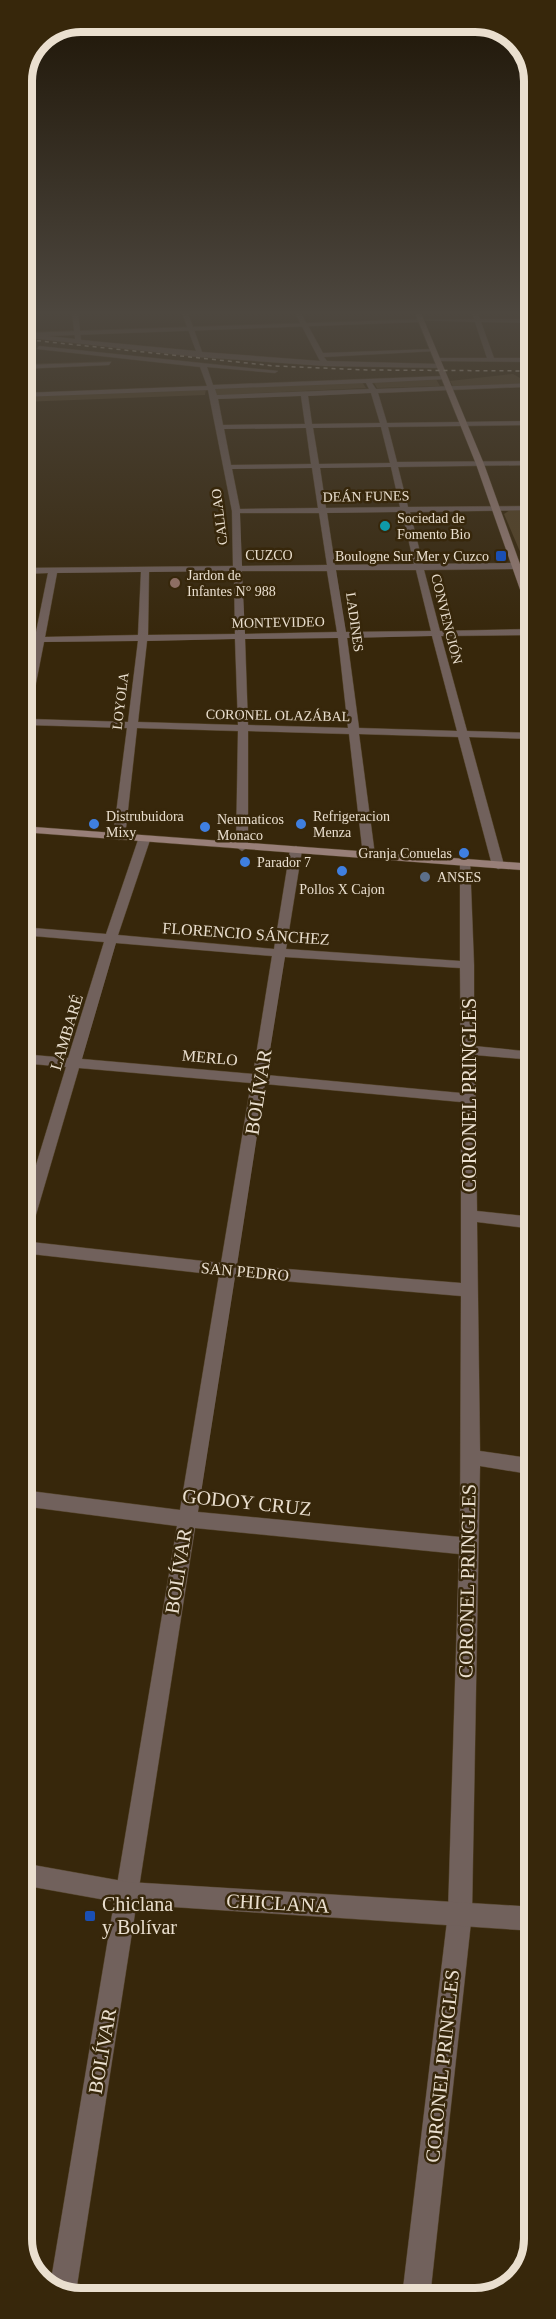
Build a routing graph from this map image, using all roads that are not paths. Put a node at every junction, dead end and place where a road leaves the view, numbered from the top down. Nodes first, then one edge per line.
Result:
1 (218, 421) edge
2 (308, 421) edge
3 (383, 421) edge
4 (524, 423) edge
5 (464, 424) junction
6 (309, 425) junction
7 (384, 425) junction
8 (219, 427) junction
9 (480, 464) junction
10 (524, 464) edge
11 (394, 465) junction
12 (315, 466) junction
13 (227, 467) junction
14 (496, 508) junction
15 (524, 508) edge
16 (406, 509) junction
17 (321, 510) junction
18 (236, 511) junction
19 (516, 566) junction
20 (421, 567) junction
21 (238, 568) junction
22 (332, 568) junction
23 (145, 569) junction
24 (53, 570) junction
25 (32, 571) edge
26 (524, 588) edge
27 (524, 632) edge
28 (436, 634) junction
29 (342, 635) junction
30 (240, 637) junction
31 (143, 638) junction
32 (32, 639) edge
33 (40, 639) junction
34 (32, 676) edge
35 (32, 722) edge
36 (132, 726) junction
37 (243, 729) junction
38 (354, 732) junction
39 (463, 735) junction
40 (524, 736) edge
41 (32, 830) edge
42 (119, 837) junction
43 (144, 840) junction
44 (242, 847) junction
45 (296, 850) junction
46 (369, 855) junction
47 (466, 863) junction
48 (498, 865) junction
49 (524, 867) edge
50 (32, 932) edge
51 (111, 939) junction
52 (281, 953) junction
53 (468, 965) junction
54 (468, 1050) junction
55 (524, 1055) edge
56 (32, 1059) edge
57 (74, 1063) junction
58 (259, 1080) junction
59 (468, 1098) junction
60 (32, 1202) edge
61 (470, 1216) junction
62 (524, 1222) edge
63 (32, 1248) edge
64 (228, 1270) junction
65 (469, 1290) junction
66 (471, 1457) junction
67 (524, 1465) edge
68 (32, 1499) edge
69 (186, 1519) junction
70 (468, 1546) junction
71 (32, 1876) edge
72 (128, 1893) junction
73 (460, 1913) junction
74 (524, 1918) edge
75 (63, 2284) edge
76 (417, 2288) edge

1 - 8 street, CALLAO
2 - 6 street, LADINES
3 - 7 street, CONVENCIÓN
4 - 5 street
5 - 7 street
5 - 9 main road
6 - 7 street
6 - 8 street
6 - 12 street, LADINES
7 - 11 street, CONVENCIÓN
8 - 13 street, CALLAO
9 - 10 street
9 - 11 street
9 - 14 main road
11 - 12 street
11 - 16 street, CONVENCIÓN
12 - 13 street
12 - 17 street, LADINES
13 - 18 street, CALLAO
14 - 15 street, DEÁN FUNES
14 - 16 street, DEÁN FUNES
14 - 19 main road
16 - 17 street, DEÁN FUNES
16 - 20 street, CONVENCIÓN
17 - 18 street, DEÁN FUNES
17 - 22 street, LADINES
18 - 21 street, CALLAO
19 - 20 street, CUZCO
19 - 26 main road
20 - 22 street, CUZCO
20 - 28 street, CONVENCIÓN
21 - 22 street, CUZCO
21 - 23 street, CUZCO
21 - 30 street, CALLAO
22 - 29 street, LADINES
23 - 24 street, CUZCO
23 - 31 street, LOYOLA
24 - 25 street, CUZCO
24 - 33 street
27 - 28 street, MONTEVIDEO
28 - 29 street, MONTEVIDEO
28 - 39 street, CONVENCIÓN
29 - 30 street, MONTEVIDEO
29 - 38 street, LADINES
30 - 31 street, MONTEVIDEO
30 - 37 street, CALLAO
31 - 33 street, MONTEVIDEO
31 - 36 street, LOYOLA
32 - 33 street, MONTEVIDEO
33 - 34 street
35 - 36 street, CORONEL OLAZÁBAL
36 - 37 street, CORONEL OLAZÁBAL
36 - 42 street, LOYOLA
37 - 38 street, CORONEL OLAZÁBAL
37 - 44 street, CALLAO
38 - 39 street, CORONEL OLAZÁBAL
38 - 46 street, LADINES
39 - 40 street, CORONEL OLAZÁBAL
39 - 48 street, CONVENCIÓN
41 - 42 main road
42 - 43 main road
43 - 44 main road
43 - 51 street, LAMBARÉ
44 - 45 main road
45 - 46 main road
45 - 52 street, BOLÍVAR
46 - 47 main road
47 - 48 main road
47 - 53 street, CORONEL PRINGLES
48 - 49 main road
50 - 51 street, FLORENCIO SÁNCHEZ
51 - 52 street, FLORENCIO SÁNCHEZ
51 - 57 street, LAMBARÉ
52 - 53 street, FLORENCIO SÁNCHEZ
52 - 58 street, BOLÍVAR
53 - 54 street, CORONEL PRINGLES
54 - 55 street
54 - 59 street, CORONEL PRINGLES
56 - 57 street, MERLO
57 - 58 street, MERLO
57 - 60 street, LAMBARÉ
58 - 59 street, MERLO
58 - 64 street, BOLÍVAR
59 - 61 street, CORONEL PRINGLES
61 - 62 street
61 - 65 street, CORONEL PRINGLES
63 - 64 street, SAN PEDRO
64 - 65 street, SAN PEDRO
64 - 69 street, BOLÍVAR
65 - 66 street, CORONEL PRINGLES
66 - 67 street
66 - 70 street, CORONEL PRINGLES
68 - 69 street, GODOY CRUZ
69 - 70 street, GODOY CRUZ
69 - 72 street, BOLÍVAR
70 - 73 street, CORONEL PRINGLES
71 - 72 street, CHICLANA
72 - 73 street, CHICLANA
72 - 75 street, BOLÍVAR
73 - 74 street, CHICLANA
73 - 76 street, CORONEL PRINGLES

